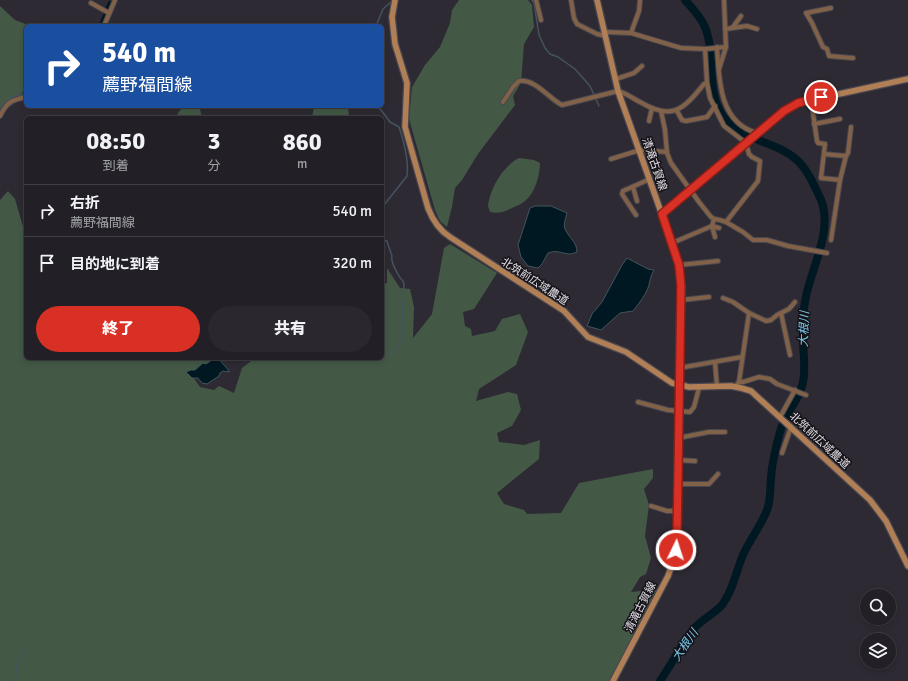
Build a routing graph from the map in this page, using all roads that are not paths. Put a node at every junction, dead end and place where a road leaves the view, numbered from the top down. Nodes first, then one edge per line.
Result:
1 (115, 0) edge
2 (395, 0) edge
3 (536, 0) edge
4 (571, 0) edge
5 (597, 0) edge
6 (640, 0) edge
7 (724, 0) edge
8 (91, 3) dead end
9 (831, 8) dead end
10 (109, 13) junction
11 (741, 16) dead end
12 (541, 20) dead end
13 (105, 24) edge
14 (733, 27) junction
15 (725, 29) junction
16 (757, 29) dead end
17 (631, 32) junction
18 (605, 34) junction
19 (718, 47) junction
20 (726, 47) junction
21 (705, 49) junction
22 (853, 58) dead end
23 (642, 66) dead end
24 (718, 72) junction
25 (616, 79) junction
26 (908, 79) edge
27 (707, 83) junction
28 (618, 90) junction
29 (24, 97) edge
30 (811, 99) junction
31 (503, 102) dead end
32 (715, 106) junction
33 (652, 108) junction
34 (662, 111) junction
35 (677, 111) junction
36 (0, 116) edge
37 (840, 119) dead end
38 (649, 121) dead end
39 (814, 124) junction
40 (851, 127) dead end
41 (757, 133) junction
42 (747, 142) junction
43 (640, 150) junction
44 (667, 152) junction
45 (824, 154) junction
46 (846, 156) junction
47 (611, 159) dead end
48 (650, 180) junction
49 (840, 180) junction
50 (633, 187) junction
51 (690, 190) junction
52 (637, 201) dead end
53 (662, 214) junction
54 (636, 215) dead end
55 (714, 219) junction
56 (726, 222) junction
57 (712, 226) junction
58 (719, 228) dead end
59 (715, 237) dead end
60 (831, 240) dead end
61 (672, 243) junction
62 (827, 253) dead end
63 (718, 261) dead end
64 (679, 265) junction
65 (709, 298) dead end
66 (723, 298) dead end
67 (681, 300) junction
68 (795, 302) dead end
69 (749, 313) junction
70 (781, 313) junction
71 (790, 355) dead end
72 (742, 357) junction
73 (716, 362) junction
74 (679, 368) junction
75 (737, 384) junction
76 (679, 386) junction
77 (717, 387) junction
78 (699, 388) junction
79 (795, 390) junction
80 (806, 395) dead end
81 (638, 402) dead end
82 (678, 411) junction
83 (781, 418) junction
84 (791, 427) junction
85 (725, 432) dead end
86 (678, 438) junction
87 (782, 453) dead end
88 (677, 460) junction
89 (696, 461) dead end
90 (718, 474) dead end
91 (677, 484) junction
92 (651, 506) dead end
93 (677, 511) junction
94 (908, 566) edge
95 (613, 681) edge

1 - 10 street
2 - 76 main road, 北筑前広域農道
3 - 12 street
4 - 18 street
5 - 18 main road, 清滝古賀線
6 - 17 street
7 - 15 street
8 - 10 street
9 - 22 street
10 - 13 street
11 - 14 street
14 - 15 street
14 - 16 street
15 - 20 street
17 - 18 street
17 - 21 street
18 - 25 main road, 清滝古賀線
19 - 20 street
19 - 21 street
19 - 24 street
20 - 24 street
21 - 27 street
23 - 25 street
24 - 41 street
25 - 28 main road, 清滝古賀線
26 - 30 main road
27 - 32 street
27 - 35 street
28 - 31 street
28 - 33 street
28 - 43 main road, 清滝古賀線
29 - 36 street
30 - 39 street
30 - 41 main road
32 - 35 street
32 - 42 street
33 - 34 street
33 - 38 street
34 - 35 street
34 - 44 street
37 - 39 street
39 - 45 street
40 - 46 street
41 - 42 main road
42 - 51 main road
42 - 56 street
43 - 44 street
43 - 47 street
43 - 48 main road, 清滝古賀線
44 - 51 street
45 - 46 street
45 - 49 street
46 - 49 street
48 - 50 street
48 - 53 main road, 清滝古賀線
49 - 60 street
50 - 52 street
50 - 54 street
51 - 53 main road
51 - 55 street
53 - 61 main road, 清滝古賀線
55 - 56 street
55 - 57 street
56 - 62 street
57 - 58 street
57 - 59 street
57 - 61 street
61 - 64 main road, 清滝古賀線
63 - 64 street
64 - 67 main road, 清滝古賀線
65 - 67 street
66 - 69 street
67 - 74 main road, 清滝古賀線
68 - 70 street
69 - 70 street
69 - 72 street
70 - 71 street
72 - 73 street
72 - 75 street
73 - 74 street
73 - 77 street
74 - 76 main road, 清滝古賀線
75 - 77 main road, 北筑前広域農道
75 - 79 street
75 - 83 main road, 北筑前広域農道
76 - 78 main road, 北筑前広域農道
76 - 82 main road, 清滝古賀線
77 - 78 main road, 北筑前広域農道
78 - 82 street
79 - 80 street
79 - 83 street
81 - 82 street
82 - 86 main road, 清滝古賀線
83 - 84 main road, 北筑前広域農道
84 - 87 street
84 - 94 main road, 北筑前広域農道
85 - 86 street
86 - 88 main road, 清滝古賀線
88 - 89 street
88 - 91 main road, 清滝古賀線
90 - 91 street
91 - 93 main road, 清滝古賀線
92 - 93 street
93 - 95 main road, 清滝古賀線

